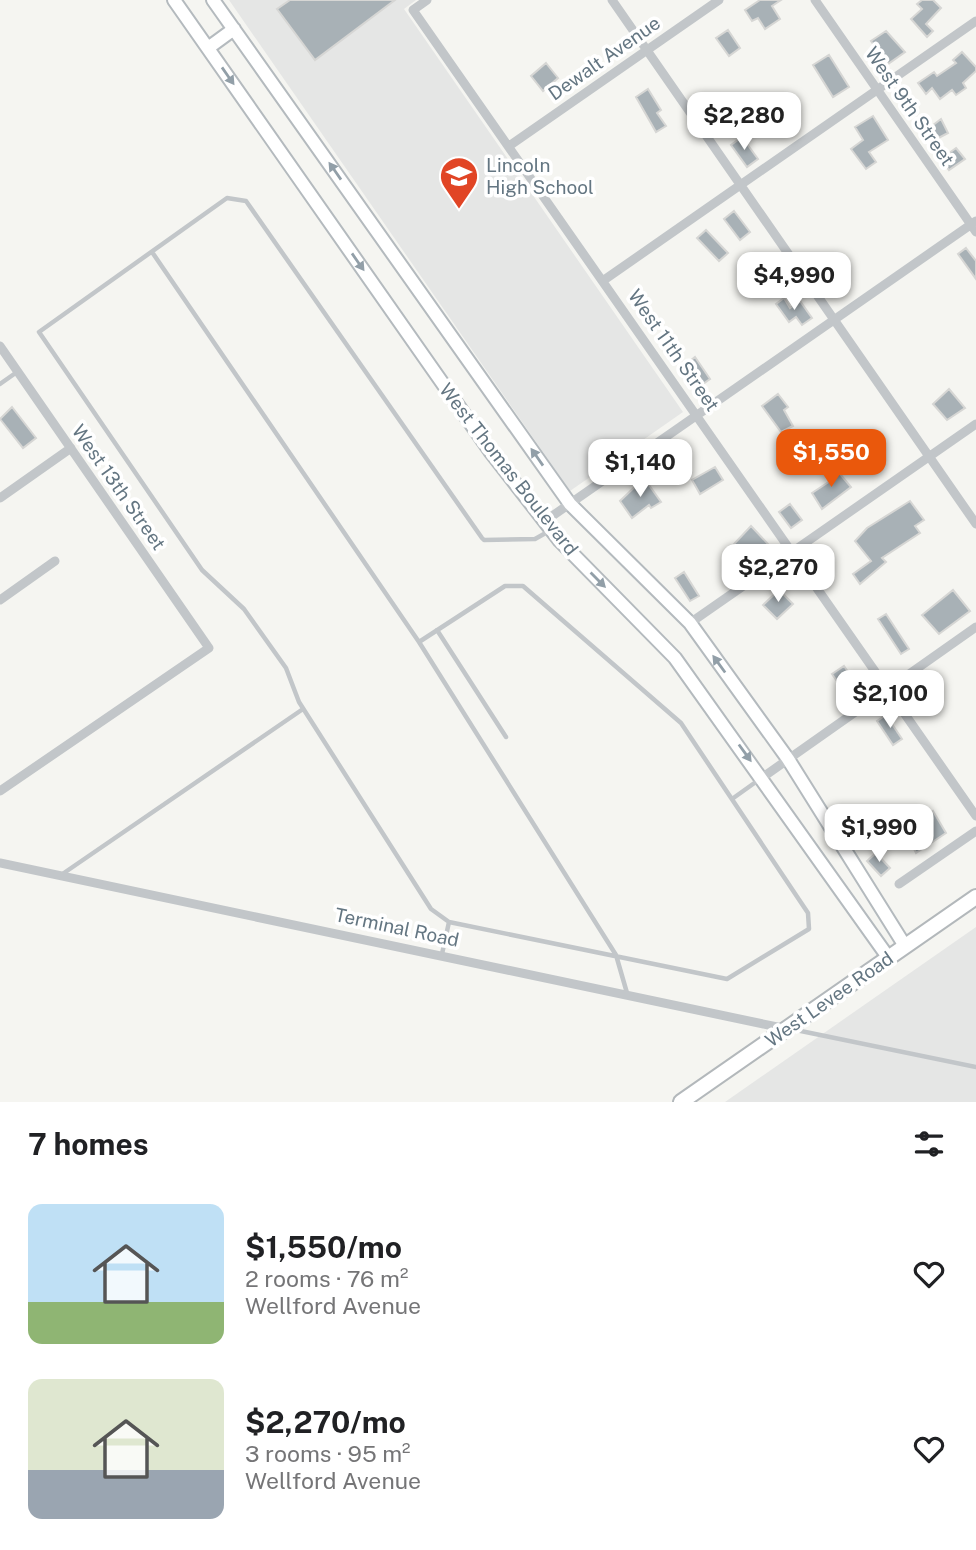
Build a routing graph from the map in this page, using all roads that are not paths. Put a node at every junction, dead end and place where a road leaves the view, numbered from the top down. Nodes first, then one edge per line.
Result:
1 (174, 0) edge
2 (213, 0) edge
3 (427, 0) edge
4 (612, 0) edge
5 (719, 0) edge
6 (815, 0) edge
7 (976, 21) edge
8 (234, 29) junction
9 (208, 48) junction
10 (647, 50) junction
11 (877, 90) junction
12 (509, 146) junction
13 (740, 186) junction
14 (974, 226) edge
15 (152, 252) junction
16 (604, 280) junction
17 (834, 320) junction
18 (0, 346) edge
19 (18, 371) junction
20 (0, 384) edge
21 (698, 415) junction
22 (976, 424) edge
23 (71, 448) junction
24 (929, 456) junction
25 (0, 498) edge
26 (570, 504) junction
27 (976, 524) edge
28 (548, 526) junction
29 (793, 551) junction
30 (55, 561) dead end
31 (0, 600) edge
32 (690, 623) junction
33 (976, 627) edge
34 (437, 630) junction
35 (419, 642) junction
36 (888, 688) junction
37 (303, 709) junction
38 (506, 737) dead end
39 (788, 759) junction
40 (762, 777) junction
41 (0, 790) edge
42 (732, 799) junction
43 (976, 816) edge
44 (976, 831) edge
45 (0, 863) edge
46 (60, 875) junction
47 (899, 884) dead end
48 (976, 897) edge
49 (449, 922) junction
50 (905, 946) junction
51 (442, 954) junction
52 (616, 955) junction
53 (888, 957) junction
54 (627, 992) junction
55 (787, 1029) junction
56 (976, 1067) edge
57 (681, 1102) edge

1 - 9 street, West Thomas Boulevard
2 - 8 street, West Thomas Boulevard
3 - 12 street, West 11th Street
4 - 10 street
5 - 10 street, Dewalt Avenue
6 - 11 street, West 9th Street
7 - 11 street
8 - 9 street
26 -> 8 street, West Thomas Boulevard
9 -> 28 street, West Thomas Boulevard
10 - 12 street, Dewalt Avenue
10 - 13 street
11 - 13 street
11 - 14 street, West 9th Street
12 - 16 street, West 11th Street
13 - 16 street
13 - 17 street
14 - 17 street
15 - 28 lane
15 - 35 lane
15 - 37 lane
16 - 21 street, West 11th Street
17 - 21 street
17 - 24 street
18 - 19 street, West 13th Street
19 - 20 lane
19 - 23 street, West 13th Street
21 - 26 street
21 - 29 street, West 11th Street
22 - 24 street
23 - 25 street
23 - 41 street, West 13th Street
24 - 27 street
24 - 29 street
26 - 28 street
26 - 32 street, West Thomas Boulevard
28 -> 40 street, West Thomas Boulevard
29 - 32 street
29 - 36 street, West 11th Street
30 - 31 street
39 -> 32 street, West Thomas Boulevard
33 - 36 street
34 - 35 lane
34 - 38 lane
34 - 42 lane
35 - 52 lane
36 - 39 street
36 - 43 street, West 11th Street
37 - 46 lane
37 - 49 lane
39 - 40 street
39 - 50 street, West Thomas Boulevard
40 - 42 lane
40 - 53 street, West Thomas Boulevard
42 - 52 lane
44 - 47 street
45 - 46 street, Terminal Road
46 - 51 street, Terminal Road
48 - 50 main road, West Levee Road
49 - 51 lane
49 - 52 lane
50 - 53 main road, West Levee Road
51 - 54 street, Terminal Road
52 - 54 lane
53 - 55 main road, West Levee Road
54 - 55 street, Terminal Road
55 - 56 lane
55 - 57 main road, West Levee Road

